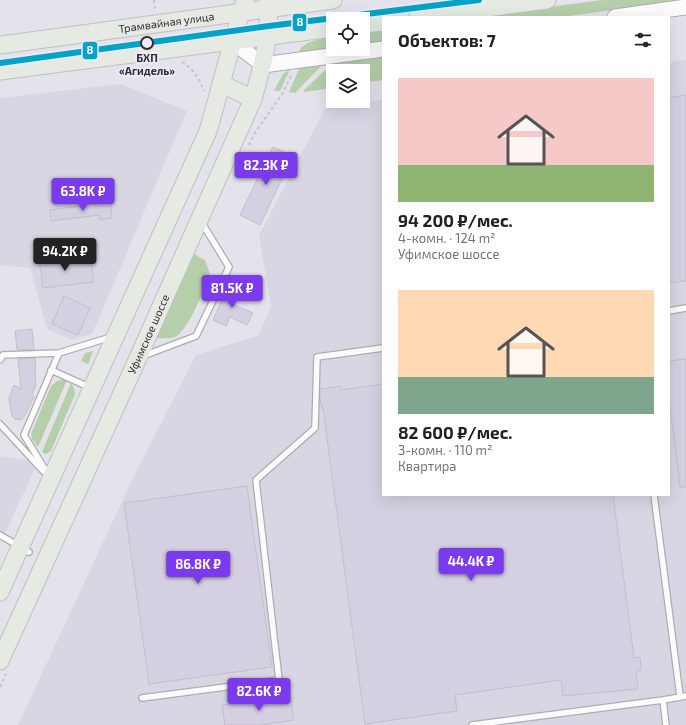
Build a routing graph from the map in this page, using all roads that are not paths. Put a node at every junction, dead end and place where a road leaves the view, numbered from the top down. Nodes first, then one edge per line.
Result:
1 (333, 0) edge
2 (547, 0) edge
3 (268, 4) edge
4 (243, 6) edge
5 (686, 7) edge
6 (426, 16) edge
7 (622, 16) edge
8 (382, 22) edge
9 (370, 23) edge
10 (326, 29) edge
11 (269, 37) junction
12 (232, 41) junction
13 (0, 45) edge
14 (382, 48) edge
15 (263, 65) junction
16 (0, 72) edge
17 (222, 84) junction
18 (253, 99) junction
19 (200, 219) junction
20 (686, 308) edge
21 (670, 311) edge
22 (115, 336) junction
23 (382, 348) edge
24 (59, 353) junction
25 (138, 358) junction
26 (0, 360) edge
27 (51, 370) junction
28 (91, 388) junction
29 (0, 424) edge
30 (51, 480) junction
31 (654, 496) edge
32 (0, 535) edge
33 (25, 550) junction
34 (0, 592) edge
35 (0, 660) edge
36 (683, 696) edge
37 (142, 698) dead end
38 (663, 700) junction
39 (472, 725) edge
40 (666, 725) edge

1 - 3 main road, Трамвайная улица
2 - 6 main road
3 - 4 main road, Трамвайная улица
3 - 11 main road, Уфимское шоссе
4 - 12 main road
4 - 13 main road, Трамвайная улица
5 - 7 street
8 - 9 main road
10 - 11 main road
11 - 12 main road
11 - 15 main road, Уфимское шоссе
12 - 15 street
12 - 16 main road
12 - 17 main road
14 - 15 street
15 - 18 main road, Уфимское шоссе
17 - 18 main road
17 - 22 main road
18 - 19 main road, Уфимское шоссе
19 - 25 main road, Уфимское шоссе
19 - 25 lane
20 - 21 lane
22 - 24 lane
22 - 28 main road
23 - 37 lane
24 - 26 lane
24 - 27 lane
25 - 35 main road, Уфимское шоссе
27 - 28 lane
27 - 30 lane
28 - 30 main road
29 - 30 lane
30 - 33 main road
31 - 36 lane
32 - 33 lane
33 - 34 main road
36 - 38 lane
38 - 39 lane
38 - 40 lane

